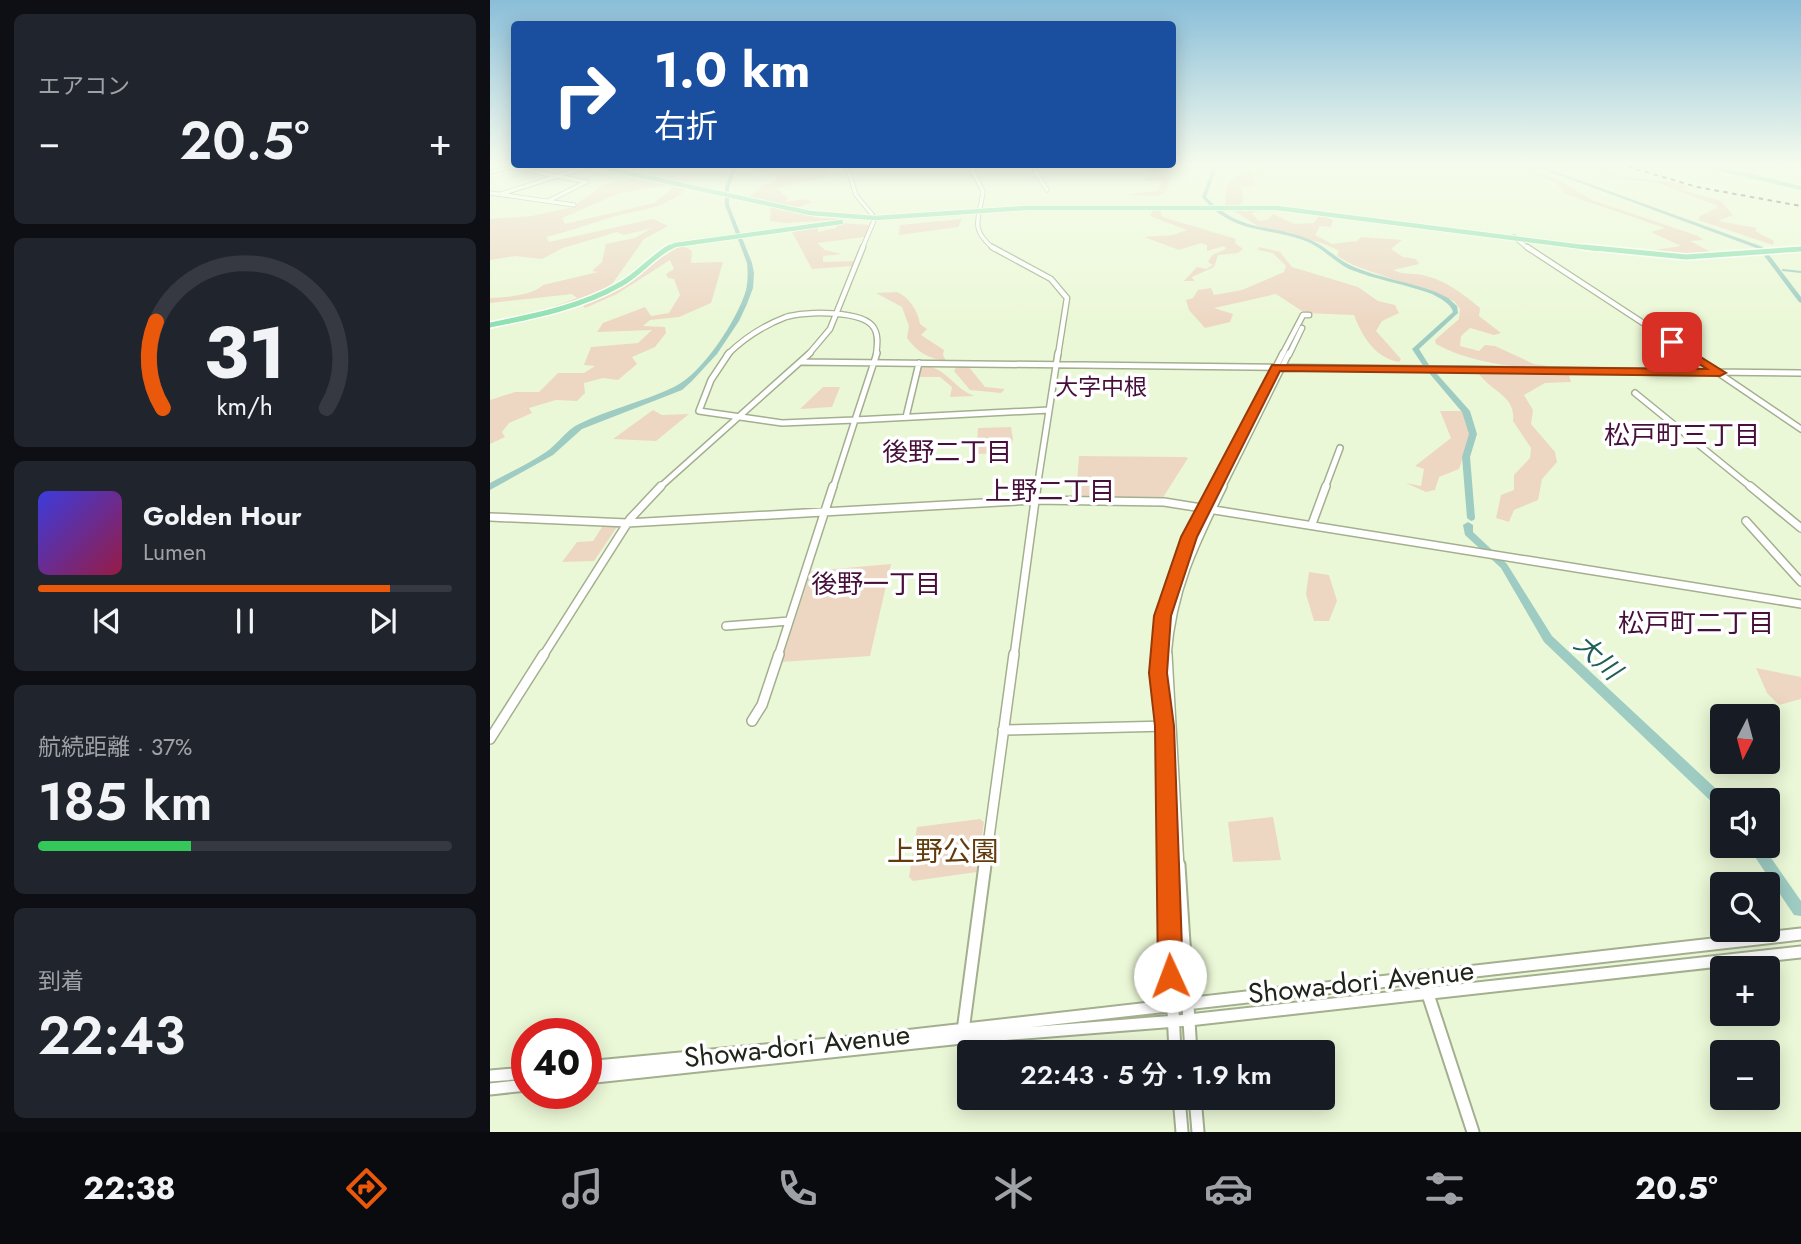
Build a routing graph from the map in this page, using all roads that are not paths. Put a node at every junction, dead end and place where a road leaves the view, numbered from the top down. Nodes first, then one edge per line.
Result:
1 (845, 217) edge
2 (892, 217) edge
3 (976, 217) edge
4 (1354, 217) edge
5 (856, 218) junction
6 (875, 218) junction
7 (1515, 238) junction
8 (1801, 249) edge
9 (836, 315) junction
10 (1306, 315) dead end
11 (490, 325) edge
12 (801, 362) junction
13 (874, 363) junction
14 (919, 363) junction
15 (1056, 365) junction
16 (1280, 367) junction
17 (1720, 373) junction
18 (1801, 373) edge
19 (1635, 393) dead end
20 (1049, 410) junction
21 (906, 417) junction
22 (738, 418) junction
23 (855, 420) junction
24 (1801, 429) edge
25 (1339, 448) dead end
26 (1035, 500) junction
27 (1208, 509) junction
28 (825, 512) junction
29 (490, 517) edge
30 (1746, 521) dead end
31 (627, 523) junction
32 (1312, 524) junction
33 (1801, 528) edge
34 (1801, 582) edge
35 (1801, 604) edge
36 (789, 621) junction
37 (726, 626) dead end
38 (752, 721) dead end
39 (1168, 726) junction
40 (1003, 730) junction
41 (490, 739) edge
42 (1801, 934) edge
43 (1801, 952) edge
44 (1422, 976) junction
45 (1428, 993) junction
46 (1187, 1002) junction
47 (1171, 1004) junction
48 (1189, 1020) junction
49 (1172, 1021) junction
50 (962, 1033) junction
51 (1174, 1040) edge
52 (1190, 1040) edge
53 (602, 1066) edge
54 (511, 1074) edge
55 (490, 1076) edge
56 (602, 1076) edge
57 (511, 1087) edge
58 (490, 1089) edge
59 (1180, 1110) edge
60 (1196, 1110) edge
61 (1182, 1132) edge
62 (1198, 1132) edge
63 (1473, 1132) edge

1 - 5 main road
2 - 6 main road
3 - 15 street
4 - 7 main road
5 - 6 main road
5 - 11 main road
6 - 9 street
7 - 8 main road
7 - 17 street
9 - 12 street
9 - 13 street
9 - 22 street
10 - 16 street
12 - 13 street
12 - 22 street
13 - 14 street
13 - 23 street
14 - 15 street
14 - 21 street
15 - 16 street
15 - 20 street
16 - 17 street
16 - 27 street
17 - 18 street
17 - 24 street
19 - 33 street
20 - 21 street
20 - 26 street
21 - 23 street
22 - 23 street
22 - 31 street
23 - 28 street
25 - 32 street
26 - 27 street
26 - 28 street
26 - 40 street
27 - 32 street
27 - 39 street
28 - 31 street
28 - 36 street
29 - 31 street
30 - 34 street
31 - 41 street
32 - 35 street
36 - 37 street
36 - 38 street
39 - 40 street
39 - 46 street
39 - 47 street
40 - 50 street
42 - 44 street, Showa-dori Avenue
43 - 45 street, Showa-dori Avenue
44 - 45 street
44 - 46 street, Showa-dori Avenue
45 - 48 street, Showa-dori Avenue
45 - 63 street
46 - 47 street, Showa-dori Avenue
46 - 48 street
47 - 49 street
47 - 50 street, Showa-dori Avenue
48 - 49 street, Showa-dori Avenue
48 - 52 street
49 - 50 street, Showa-dori Avenue
49 - 51 street
50 - 53 street, Showa-dori Avenue
50 - 56 street, Showa-dori Avenue
54 - 55 street
57 - 58 street
59 - 61 street
60 - 62 street

